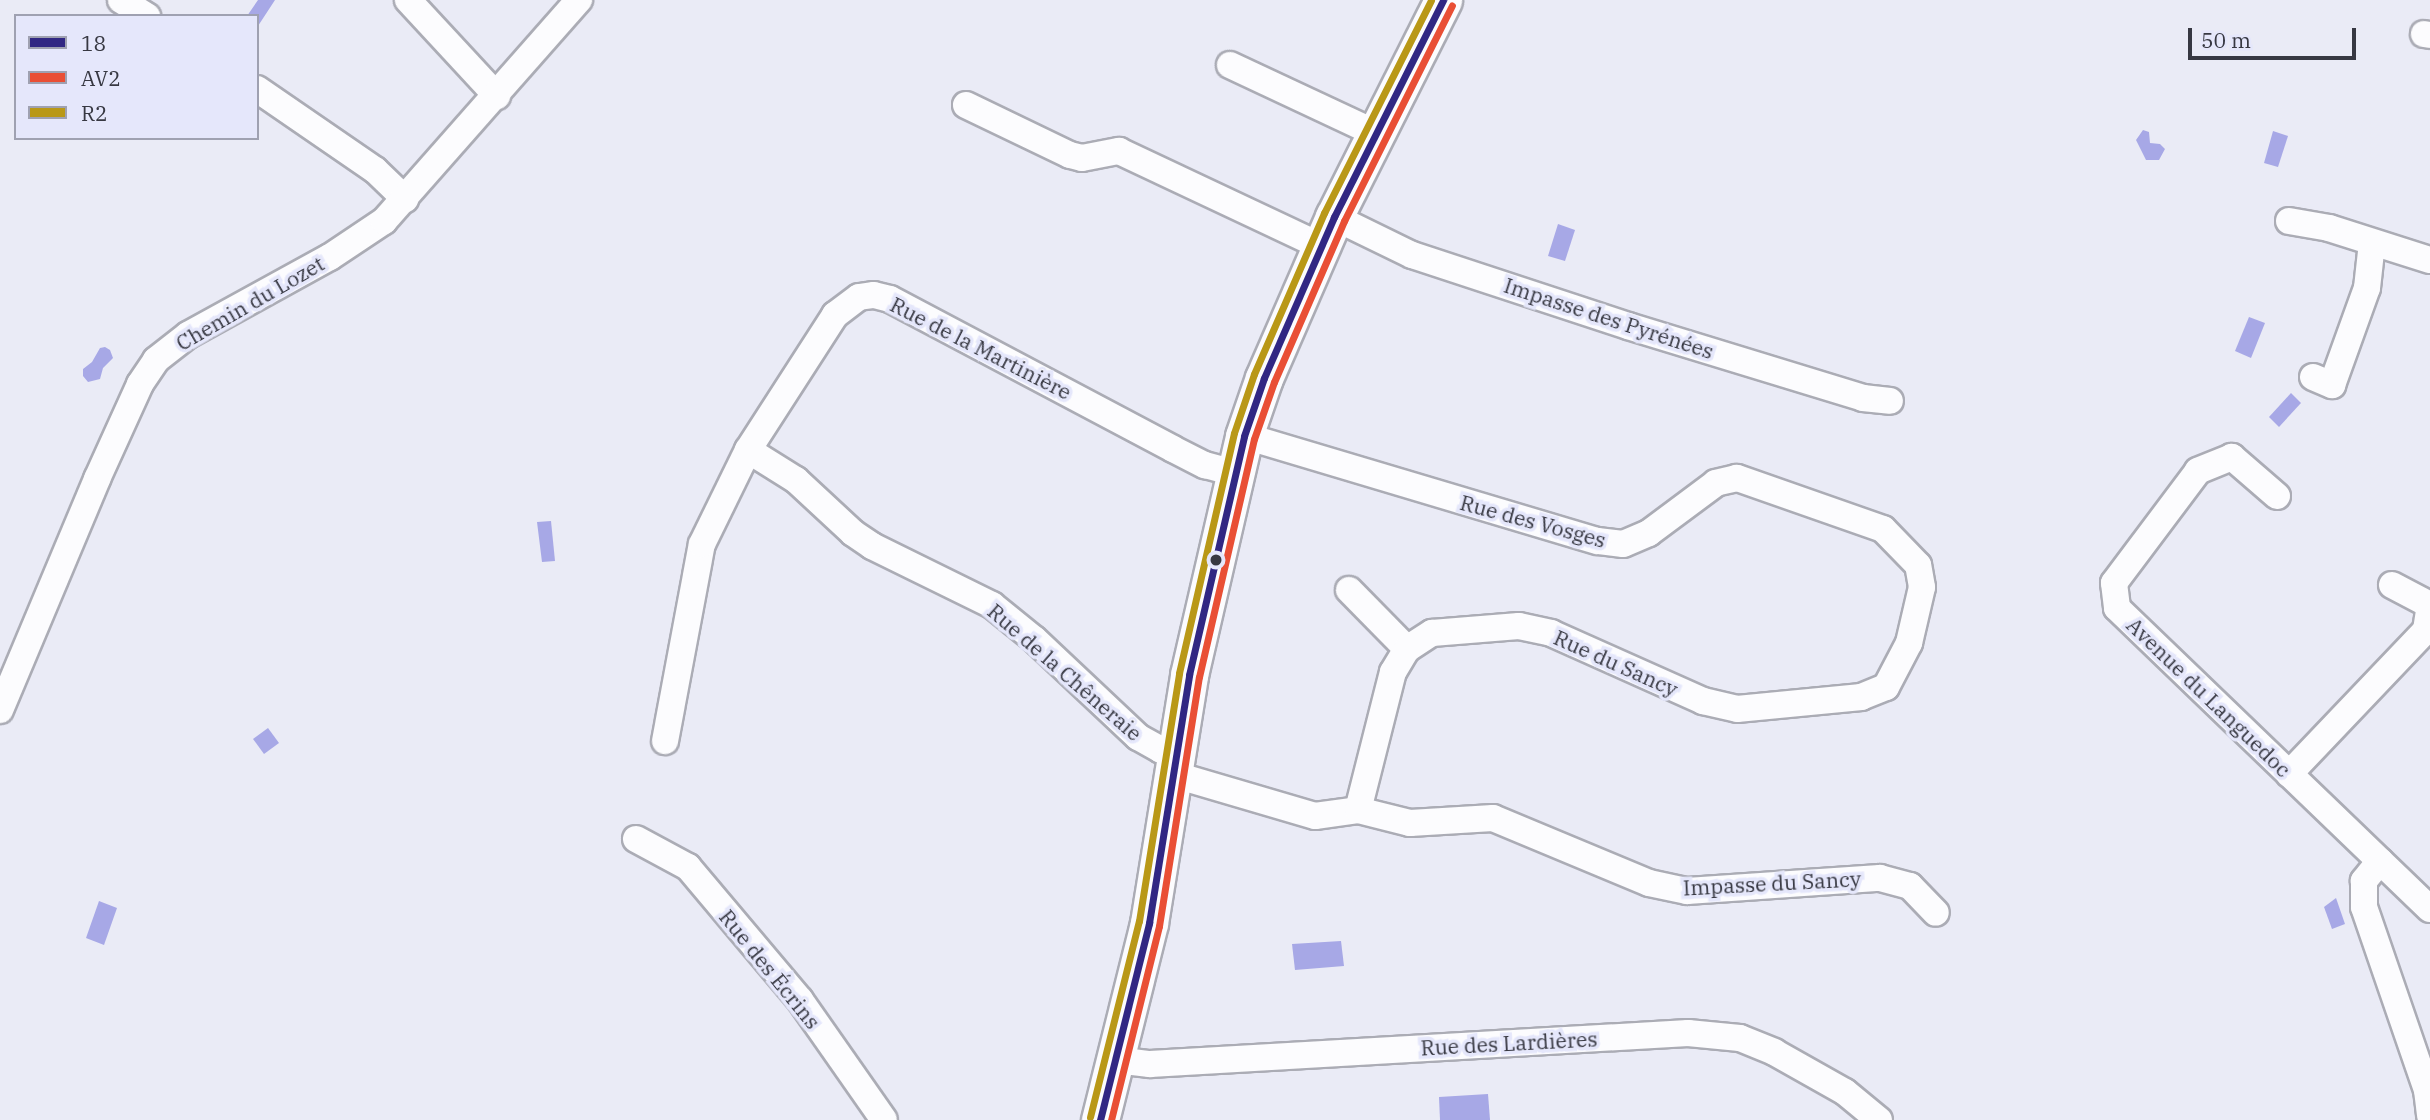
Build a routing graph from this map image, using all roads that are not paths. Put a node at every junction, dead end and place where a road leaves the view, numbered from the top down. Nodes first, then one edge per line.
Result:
1 (121, 0) edge
2 (408, 0) edge
3 (579, 0) edge
4 (1443, 0) edge
5 (144, 14) edge
6 (1230, 65) dead end
7 (259, 90) edge
8 (497, 96) junction
9 (966, 105) dead end
10 (1375, 133) junction
11 (405, 199) junction
12 (2289, 221) dead end
13 (1327, 231) junction
14 (2372, 243) junction
15 (2430, 260) edge
16 (2313, 377) dead end
17 (1890, 401) dead end
18 (1244, 436) junction
19 (748, 450) junction
20 (1234, 472) junction
21 (2277, 496) dead end
22 (2392, 585) dead end
23 (1349, 590) dead end
24 (1909, 643) joint
25 (1407, 649) junction
26 (0, 710) edge
27 (665, 741) dead end
28 (1173, 763) junction
29 (2289, 774) junction
30 (1358, 810) junction
31 (636, 839) dead end
32 (2380, 861) junction
33 (2430, 909) edge
34 (1936, 913) dead end
35 (1116, 1060) junction
36 (2430, 1116) edge
37 (884, 1120) edge
38 (1100, 1120) edge
39 (1879, 1120) edge

1 - 5 street
2 - 8 street
3 - 8 street, Chemin du Lozet
4 - 10 street
6 - 10 street
7 - 11 street
8 - 11 street, Chemin du Lozet
9 - 13 street, Impasse des Pyrénées
10 - 13 street
11 - 26 street, Chemin du Lozet
12 - 14 street
13 - 17 street, Impasse des Pyrénées
13 - 18 street
14 - 15 street
14 - 16 street
18 - 20 street
18 - 24 street, Rue des Vosges
19 - 20 street, Rue de la Martinière
19 - 27 street
19 - 28 street, Rue de la Chêneraie
20 - 28 street
21 - 29 street, Avenue du Languedoc
22 - 29 street
23 - 25 street
24 - 25 street, Rue du Sancy
25 - 30 street
28 - 30 street
28 - 35 street
29 - 32 street, Avenue du Languedoc
30 - 34 street, Impasse du Sancy
31 - 37 street, Rue des Écrins
32 - 33 street, Avenue du Languedoc
32 - 36 street
35 - 38 street
35 - 39 street, Rue des Lardières

